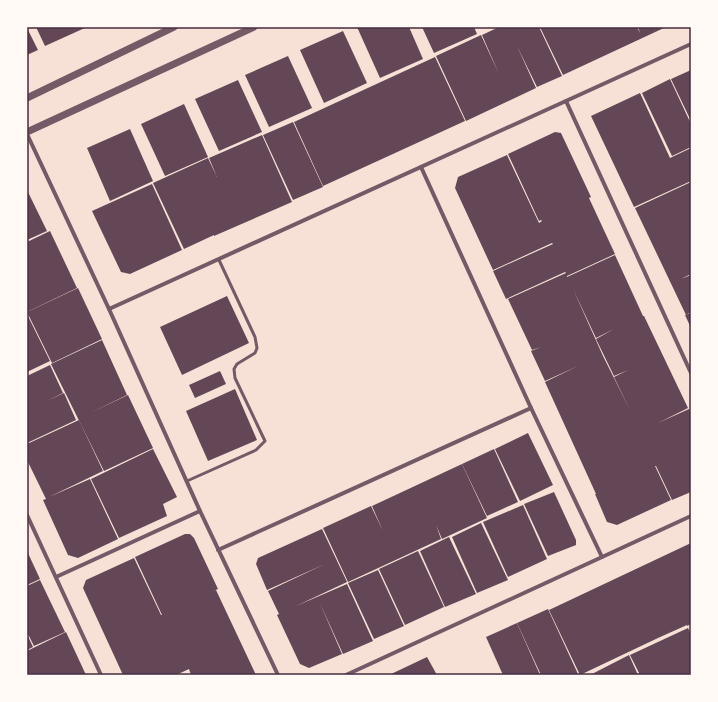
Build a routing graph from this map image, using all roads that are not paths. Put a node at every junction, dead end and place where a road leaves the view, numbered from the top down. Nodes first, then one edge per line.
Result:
1 (174, 27) edge
2 (254, 27) edge
3 (691, 44) edge
4 (27, 98) edge
5 (566, 101) junction
6 (27, 133) edge
7 (421, 167) junction
8 (218, 260) junction
9 (109, 309) junction
10 (691, 373) edge
11 (531, 408) junction
12 (187, 481) junction
13 (200, 511) junction
14 (27, 515) edge
15 (691, 516) edge
16 (218, 550) junction
17 (602, 557) junction
18 (56, 577) junction
19 (101, 675) edge
20 (278, 675) edge
21 (346, 675) edge

1 - 4 street
2 - 6 street
3 - 5 street
5 - 7 street
5 - 10 street
6 - 9 street
7 - 8 street
7 - 11 street
8 - 9 street
8 - 12 lane
9 - 12 street
11 - 16 street
11 - 17 street
12 - 13 street
13 - 16 street
13 - 18 street
14 - 18 street
15 - 17 street
16 - 20 street
17 - 21 street
18 - 19 street

